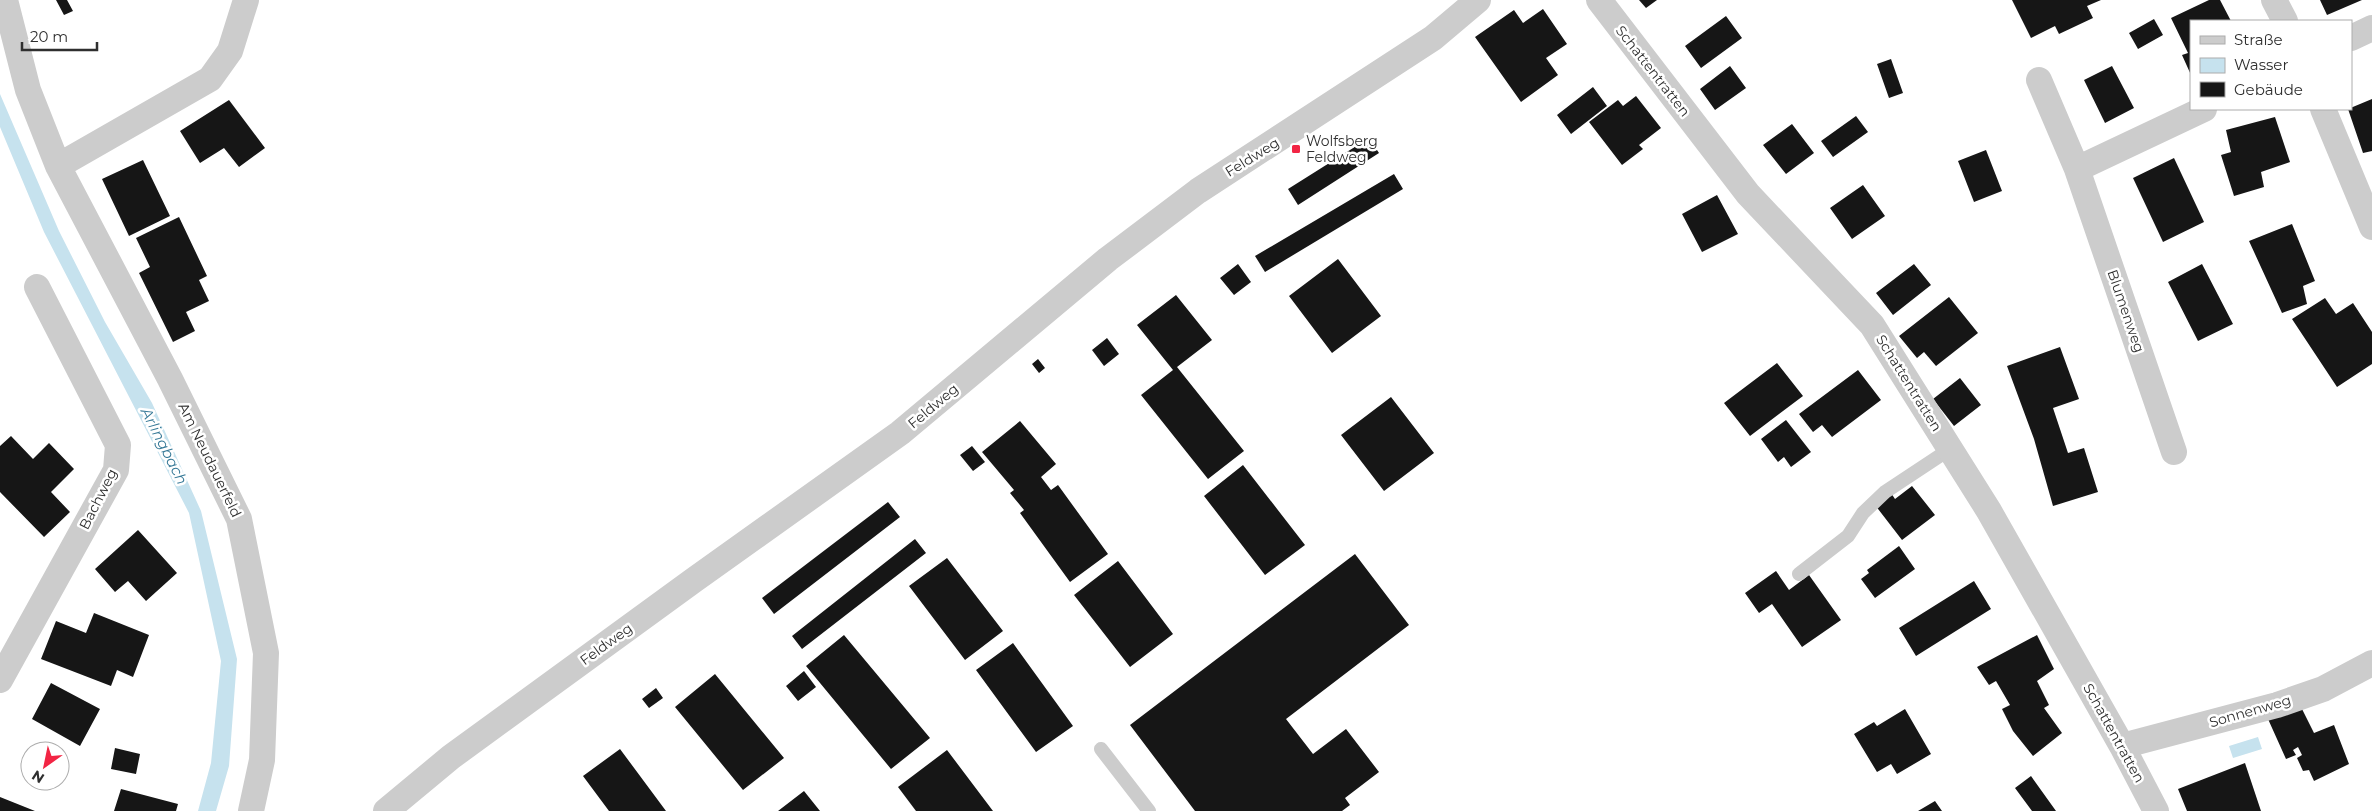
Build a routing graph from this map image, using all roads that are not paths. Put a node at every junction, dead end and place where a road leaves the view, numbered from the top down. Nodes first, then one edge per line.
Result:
1 (5, 0) edge
2 (246, 0) edge
3 (1478, 0) edge
4 (1599, 0) edge
5 (2274, 0) edge
6 (2284, 20) edge
7 (2372, 28) edge
8 (2352, 38) edge
9 (2040, 80) dead end
10 (2202, 110) edge
11 (2323, 110) edge
12 (58, 166) junction
13 (2077, 169) junction
14 (2372, 227) edge
15 (36, 287) dead end
16 (1950, 449) junction
17 (2174, 452) dead end
18 (1800, 574) dead end
19 (2372, 663) edge
20 (0, 680) edge
21 (2122, 746) junction
22 (1101, 749) dead end
23 (251, 811) edge
24 (386, 811) edge
25 (1149, 811) edge
26 (2156, 811) edge

1 - 12 street, Am Neudauerfeld
2 - 12 street
3 - 24 street, Feldweg
4 - 16 street, Schattentratten
5 - 6 street
7 - 8 street
9 - 13 street, Blumenweg
10 - 13 street
11 - 14 street
12 - 23 street, Am Neudauerfeld
13 - 17 street, Blumenweg
15 - 20 street, Bachweg
16 - 18 lane
16 - 21 street, Schattentratten
19 - 21 street, Sonnenweg
21 - 26 street, Schattentratten
22 - 25 lane

